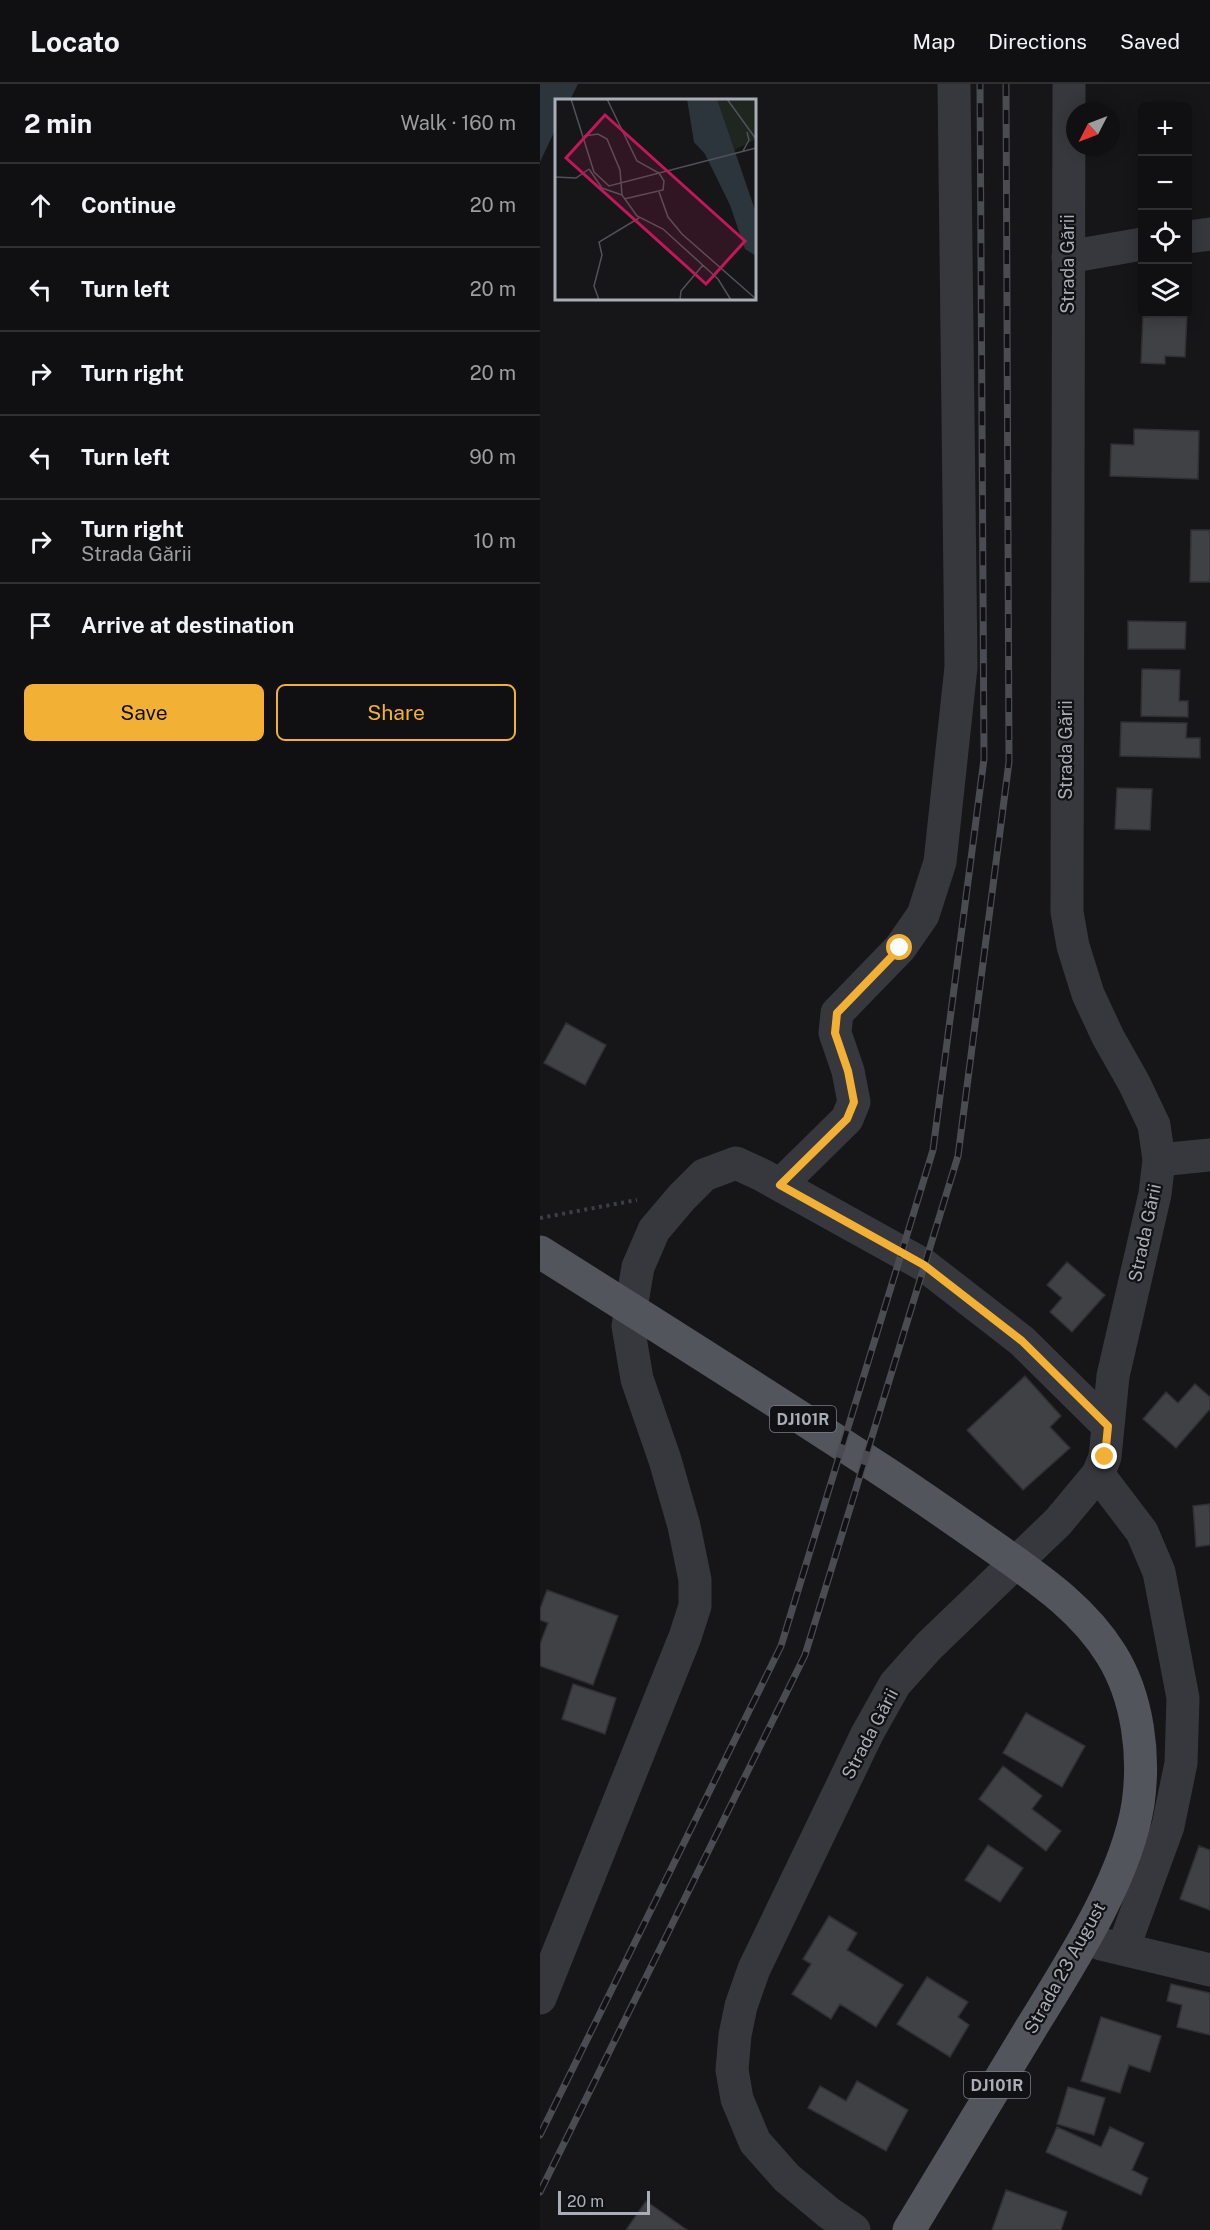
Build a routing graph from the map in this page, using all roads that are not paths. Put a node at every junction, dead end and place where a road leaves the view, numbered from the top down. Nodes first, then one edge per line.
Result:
1 (954, 84) edge
2 (1069, 84) edge
3 (1210, 234) edge
4 (1192, 236) edge
5 (1138, 245) edge
6 (1068, 257) junction
7 (1210, 1155) edge
8 (1159, 1160) junction
9 (780, 1185) junction
10 (540, 1251) edge
11 (1108, 1426) junction
12 (1098, 1474) junction
13 (1085, 1940) junction
14 (1122, 1949) junction
15 (1210, 1970) edge
16 (540, 1998) edge
17 (854, 2230) edge
18 (909, 2230) edge

1 - 9 street
2 - 6 street, Strada Gării
3 - 4 street
5 - 6 street
6 - 8 street, Strada Gării
7 - 8 street
8 - 11 street, Strada Gării
9 - 11 street
9 - 16 street
10 - 13 main road, Strada 23 August / DJ101R
11 - 12 street, Strada Gării
12 - 14 street
12 - 17 street, Strada Gării
13 - 14 street
13 - 18 main road, Strada 23 August / DJ101R
14 - 15 street

